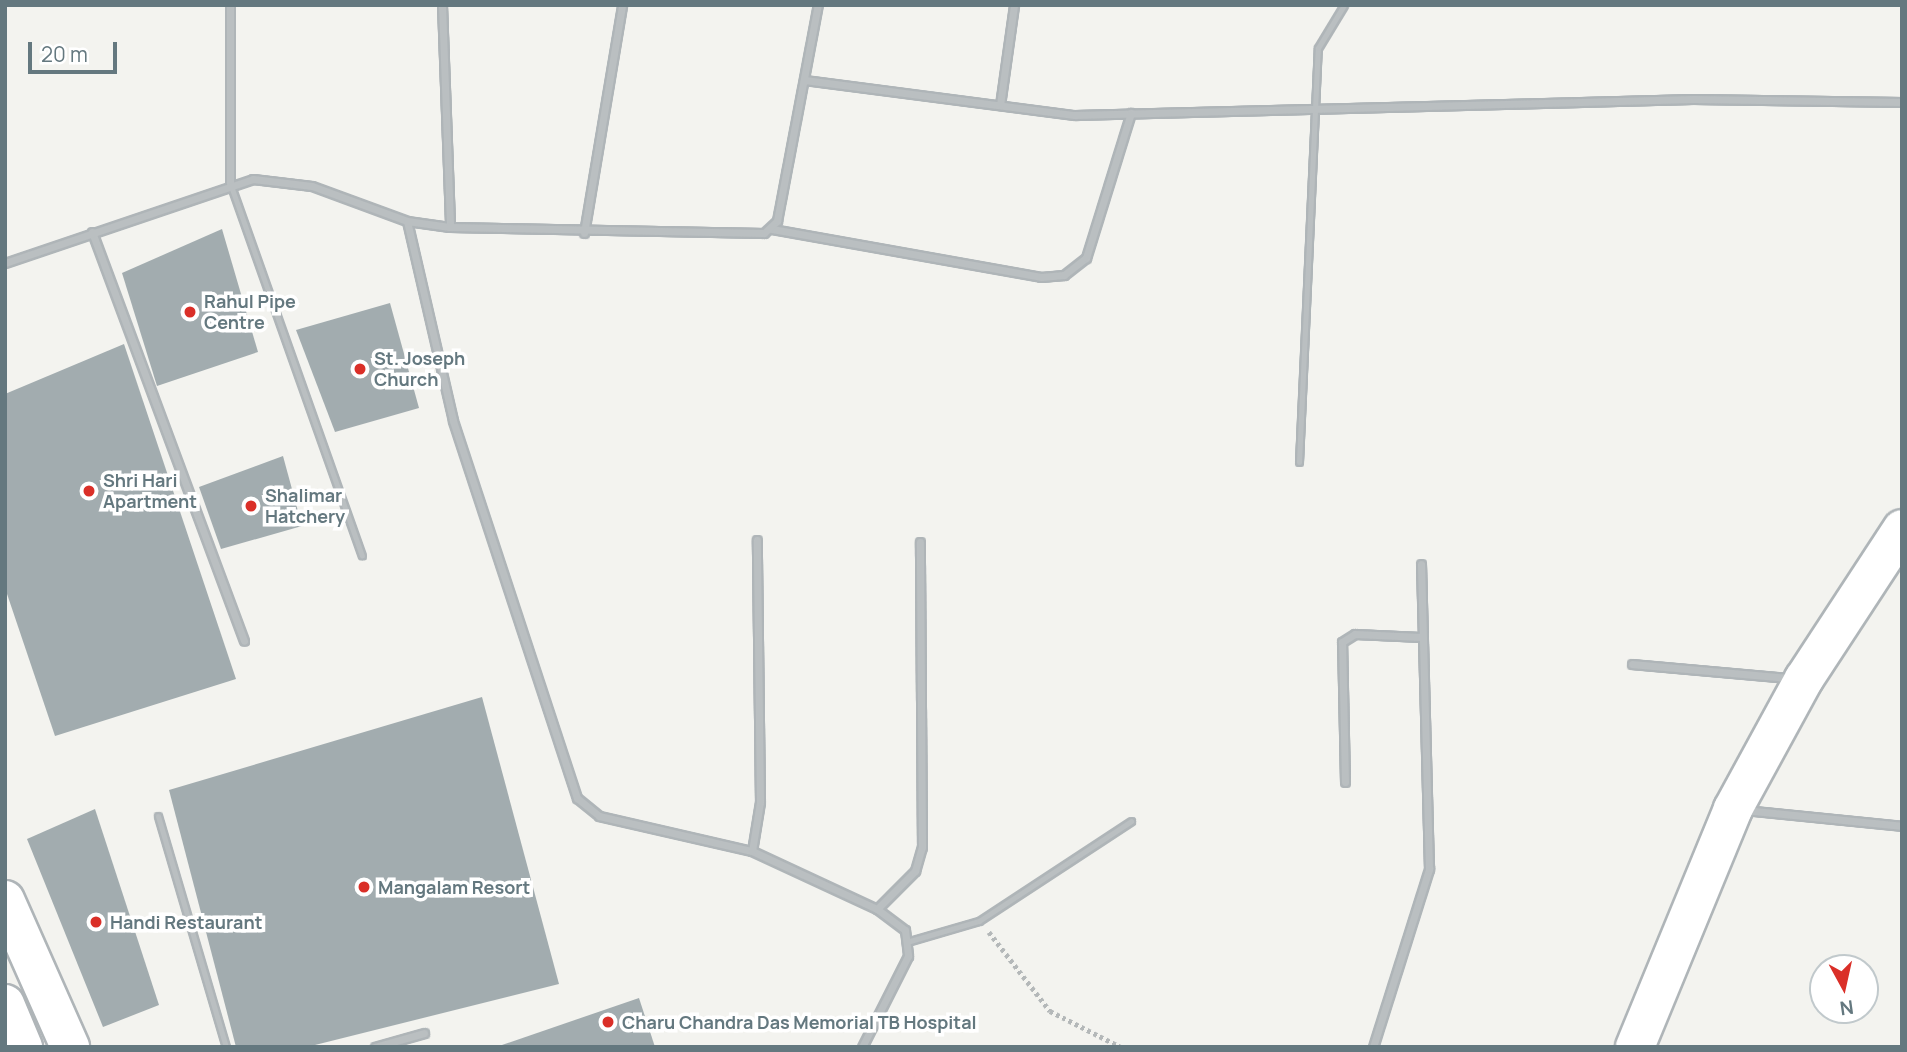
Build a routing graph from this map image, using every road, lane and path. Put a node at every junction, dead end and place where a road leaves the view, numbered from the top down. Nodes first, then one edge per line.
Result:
1 (230, 5) edge
2 (442, 5) edge
3 (622, 5) edge
4 (818, 5) edge
5 (1014, 5) edge
6 (1344, 5) edge
7 (804, 80) junction
8 (1902, 102) edge
9 (1000, 105) junction
10 (1314, 109) junction
11 (1131, 113) junction
12 (230, 183) junction
13 (407, 221) junction
14 (450, 227) junction
15 (772, 229) junction
16 (92, 232) junction
17 (584, 233) junction
18 (5, 263) edge
19 (1299, 462) dead end
20 (1902, 529) edge
21 (757, 540) dead end
22 (920, 542) dead end
23 (362, 555) dead end
24 (1420, 564) dead end
25 (1421, 637) junction
26 (244, 640) dead end
27 (1632, 664) dead end
28 (1804, 679) junction
29 (1345, 782) dead end
30 (1733, 809) junction
31 (158, 816) dead end
32 (1131, 821) dead end
33 (1902, 826) edge
34 (752, 851) junction
35 (5, 900) edge
36 (877, 909) junction
37 (979, 921) junction
38 (910, 941) junction
39 (5, 1003) edge
40 (424, 1032) dead end
41 (23, 1047) edge
42 (70, 1047) edge
43 (226, 1047) edge
44 (375, 1047) edge
45 (862, 1047) edge
46 (1121, 1047) edge
47 (1373, 1047) edge
48 (1635, 1047) edge

1 - 12 street
2 - 14 street
3 - 17 street
4 - 7 street
5 - 9 street
6 - 10 lane
7 - 9 street
7 - 15 street
8 - 10 street
9 - 11 street
10 - 11 street
10 - 19 lane
11 - 15 street
12 - 13 street
12 - 16 street
12 - 23 lane
13 - 14 street
13 - 34 street
14 - 17 street
15 - 17 street
16 - 18 street
16 - 26 street
20 - 28 street
21 - 34 street
22 - 36 street
24 - 25 street
25 - 29 street
25 - 47 street
27 - 28 street
28 - 30 street
30 - 33 street
30 - 48 street
31 - 43 lane
32 - 37 lane
34 - 36 street
35 - 42 street
36 - 38 street
37 - 38 lane
37 - 46 path
38 - 45 street
39 - 41 street
40 - 44 street

